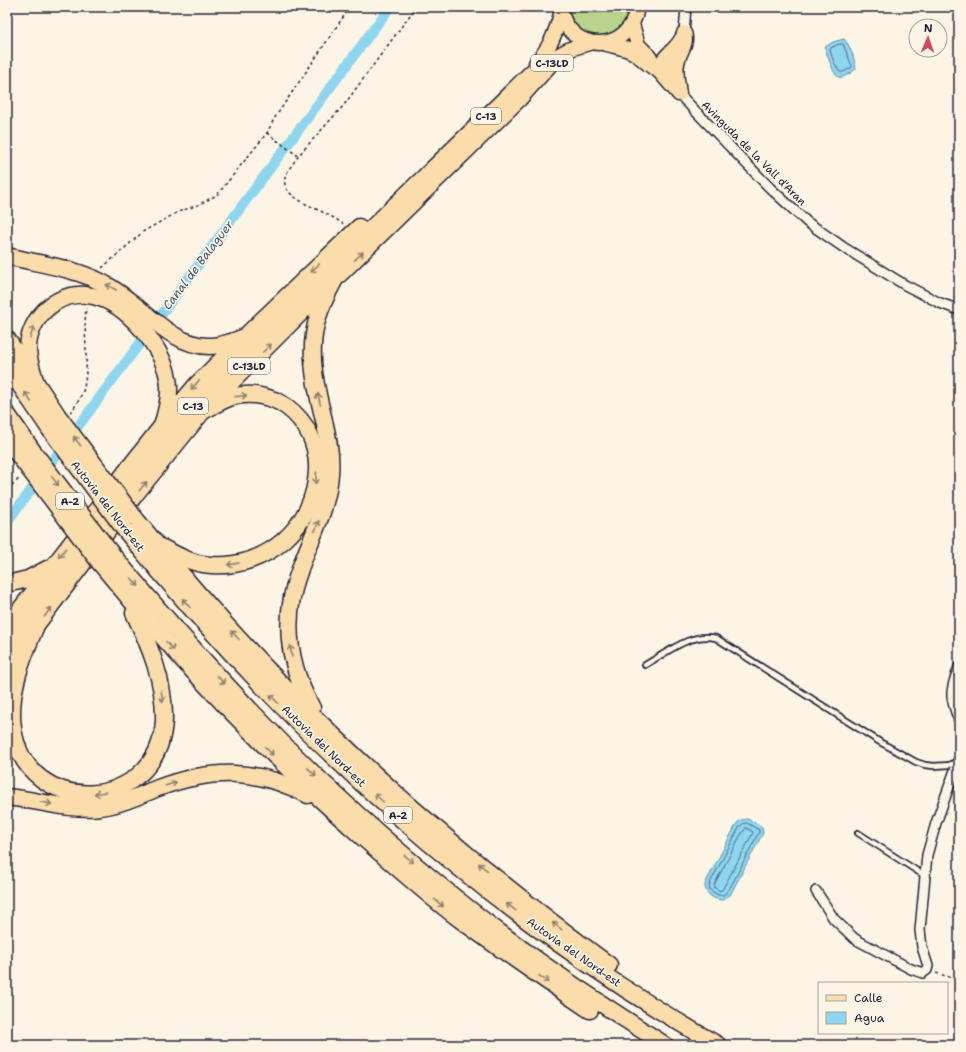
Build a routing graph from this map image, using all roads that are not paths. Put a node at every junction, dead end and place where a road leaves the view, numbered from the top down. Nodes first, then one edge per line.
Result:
1 (637, 7) edge
2 (686, 7) edge
3 (561, 10) edge
4 (632, 24) junction
5 (684, 33) joint
6 (586, 41) junction
7 (604, 43) junction
8 (647, 54) junction
9 (672, 59) junction
10 (532, 71) junction
11 (659, 71) junction
12 (679, 94) junction
13 (440, 160) junction
14 (7, 256) edge
15 (334, 281) junction
16 (959, 310) edge
17 (138, 316) junction
18 (242, 338) junction
19 (7, 339) edge
20 (7, 366) edge
21 (36, 383) junction
22 (205, 410) junction
23 (7, 414) edge
24 (54, 422) junction
25 (163, 423) junction
26 (7, 440) edge
27 (27, 456) junction
28 (130, 523) junction
29 (157, 545) junction
30 (105, 558) junction
31 (51, 567) junction
32 (7, 584) edge
33 (124, 594) junction
34 (7, 625) edge
35 (35, 628) junction
36 (7, 648) edge
37 (7, 665) edge
38 (645, 665) dead end
39 (959, 667) edge
40 (959, 720) edge
41 (322, 725) junction
42 (958, 760) edge
43 (7, 797) edge
44 (323, 803) junction
45 (858, 833) dead end
46 (926, 876) junction
47 (816, 892) dead end
48 (714, 1042) edge
49 (646, 1045) edge
50 (665, 1045) edge

1 - 4 main road, C-13
2 - 5 street
3 - 6 main road, C-13
3 - 10 main road, C-13
4 - 7 main road, C-13
4 - 8 main road
5 - 9 main road
6 - 7 main road, C-13
6 - 10 main road, C-13
15 -> 6 main road, C-13LD
7 - 11 main road
8 - 9 main road
8 - 11 main road
9 - 11 main road
9 - 12 main road
10 - 13 main road, C-13
11 - 12 main road
12 - 16 street, Avinguda de la Vall d'Aran
13 -> 18 main road
13 - 36 main road, C-13
17 -> 14 highway
22 -> 15 main road, C-13LD
41 -> 15 highway
17 - 18 highway
21 -> 17 highway
17 - 25 highway
18 -> 25 main road
19 - 21 highway
24 -> 20 highway
21 - 24 highway
22 -> 29 highway
35 -> 22 main road, C-13LD
23 - 27 highway, A-2
28 -> 24 highway, bridge
25 -> 31 main road
26 - 27 highway
27 -> 30 highway, A-2, bridge
28 - 29 highway
48 -> 28 highway, Autovia del Nord-est / A-2
41 -> 29 highway
30 - 33 highway
30 -> 50 highway, A-2
31 - 32 highway
31 - 34 main road
33 -> 35 highway
33 -> 44 highway
35 - 37 main road, C-13LD
38 - 42 lane
39 - 40 street
48 -> 41 highway
42 - 46 street
43 -> 44 highway
44 -> 49 highway
45 - 46 lane
46 - 47 street

